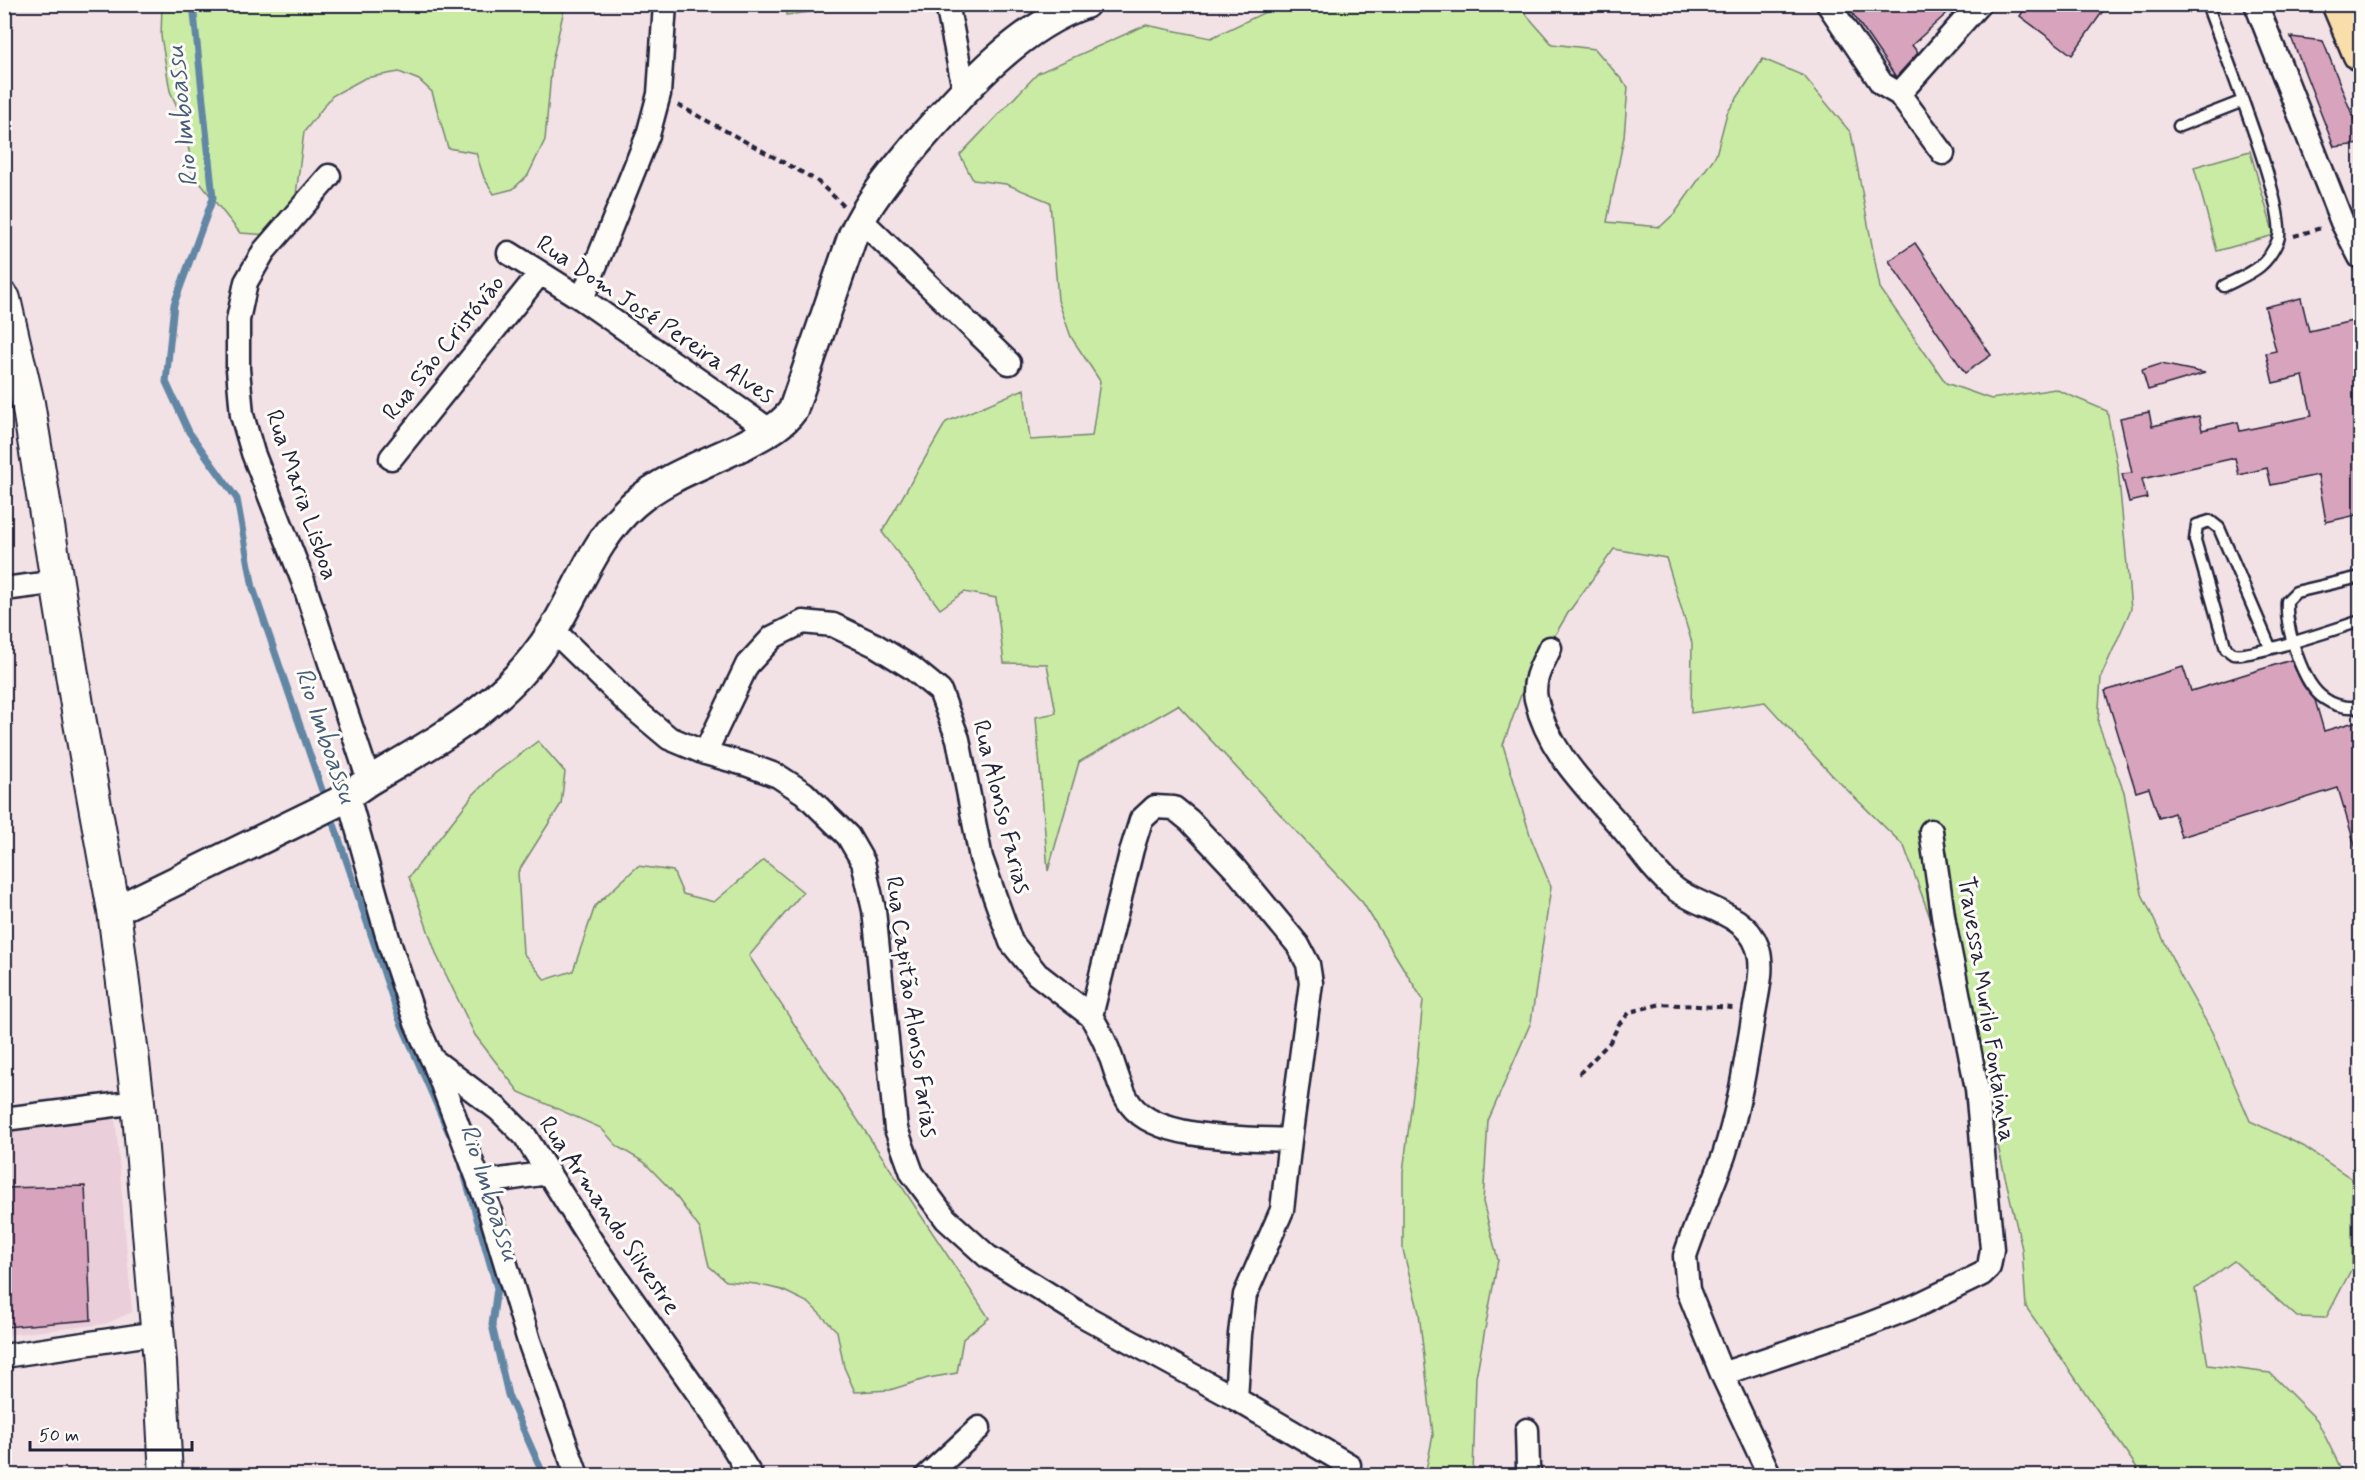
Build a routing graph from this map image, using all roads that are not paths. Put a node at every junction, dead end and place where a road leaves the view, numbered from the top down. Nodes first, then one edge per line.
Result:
1 (665, 4) edge
2 (948, 4) edge
3 (1085, 4) edge
4 (1828, 4) edge
5 (1979, 4) edge
6 (2207, 4) edge
7 (2256, 4) edge
8 (2339, 4) edge
9 (2361, 54) edge
10 (964, 89) junction
11 (1899, 94) junction
12 (2243, 101) junction
13 (2179, 126) dead end
14 (1943, 153) dead end
15 (329, 176) dead end
16 (860, 219) junction
17 (509, 254) dead end
18 (2361, 257) edge
19 (540, 273) junction
20 (2224, 286) dead end
21 (582, 299) junction
22 (4, 300) edge
23 (1009, 363) dead end
24 (771, 431) junction
25 (391, 458) dead end
26 (2361, 577) edge
27 (59, 582) junction
28 (4, 589) edge
29 (2361, 621) edge
30 (553, 630) junction
31 (2292, 642) junction
32 (1550, 648) dead end
33 (2270, 648) junction
34 (2361, 707) edge
35 (705, 753) junction
36 (352, 793) junction
37 (1931, 831) dead end
38 (114, 911) junction
39 (1091, 1016) junction
40 (432, 1059) junction
41 (138, 1102) junction
42 (4, 1119) edge
43 (1290, 1140) junction
44 (548, 1173) junction
45 (479, 1183) junction
46 (157, 1333) junction
47 (4, 1356) edge
48 (1722, 1374) junction
49 (1236, 1399) junction
50 (979, 1428) dead end
51 (1527, 1430) dead end
52 (1349, 1465) dead end
53 (166, 1476) edge
54 (577, 1476) edge
55 (751, 1476) edge
56 (927, 1476) edge
57 (1530, 1476) edge
58 (1770, 1476) edge

1 - 21 street
2 - 10 street
3 - 10 street
4 - 11 street
5 - 11 street
6 - 12 lane
7 - 18 street
8 - 9 main road
10 - 16 street
11 - 14 street
12 - 13 lane
12 - 20 lane
15 - 36 street, Rua Maria Lisboa
16 - 23 street
16 - 24 street
17 - 19 street, Rua Dom José Pereira Alves
19 - 21 street, Rua Dom José Pereira Alves
19 - 25 street, Rua São Cristóvão
21 - 24 street, Rua Dom José Pereira Alves
22 - 27 main road
24 - 30 street
26 - 31 lane
27 - 28 street
27 - 38 main road
29 - 31 lane
30 - 35 street
30 - 36 street
31 - 33 lane
31 - 34 lane
32 - 48 street
33 - 33 lane
35 - 39 street, Rua Alonso Farias
35 - 49 street, Rua Capitão Alonso Farias
36 - 38 street
36 - 40 street, Rua Armando Silvestre
37 - 48 street, Travessa Murilo Fontainha
38 - 41 main road
39 - 43 street
39 - 43 street
40 - 44 street, Rua Armando Silvestre
40 - 45 street
41 - 42 street
41 - 46 main road
43 - 49 street
44 - 45 street
44 - 55 street, Rua Armando Silvestre
45 - 54 street
46 - 47 street
46 - 53 main road
48 - 58 street
49 - 52 street, Rua Capitão Alonso Farias
50 - 56 street
51 - 57 street

